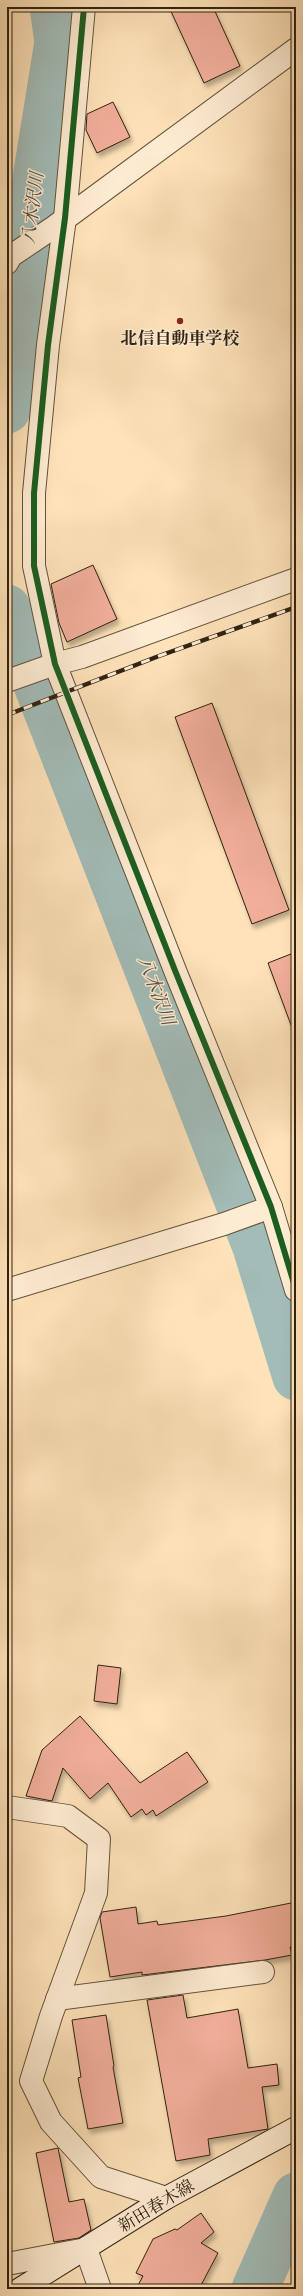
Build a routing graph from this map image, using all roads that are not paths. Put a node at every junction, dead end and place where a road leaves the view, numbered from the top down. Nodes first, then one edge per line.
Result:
1 (84, 7) edge
2 (296, 48) edge
3 (60, 222) junction
4 (9, 259) edge
5 (296, 579) edge
6 (55, 664) junction
7 (7, 681) edge
8 (265, 1209) junction
9 (7, 1290) edge
10 (296, 1290) edge
11 (7, 1807) edge
12 (263, 1972) dead end
13 (57, 1999) junction
14 (296, 2128) edge
15 (166, 2198) junction
16 (86, 2249) junction
17 (7, 2264) edge
18 (20, 2289) edge
19 (100, 2289) edge

1 - 3 street
2 - 3 street
3 - 4 street
3 - 6 street
5 - 6 street
6 - 7 street
6 - 8 street
8 - 9 street
8 - 10 street
11 - 13 street
12 - 13 street
13 - 15 street
14 - 15 street, 新田春木線
15 - 16 street, 新田春木線
16 - 17 street
16 - 18 street, 新田春木線
16 - 19 street

